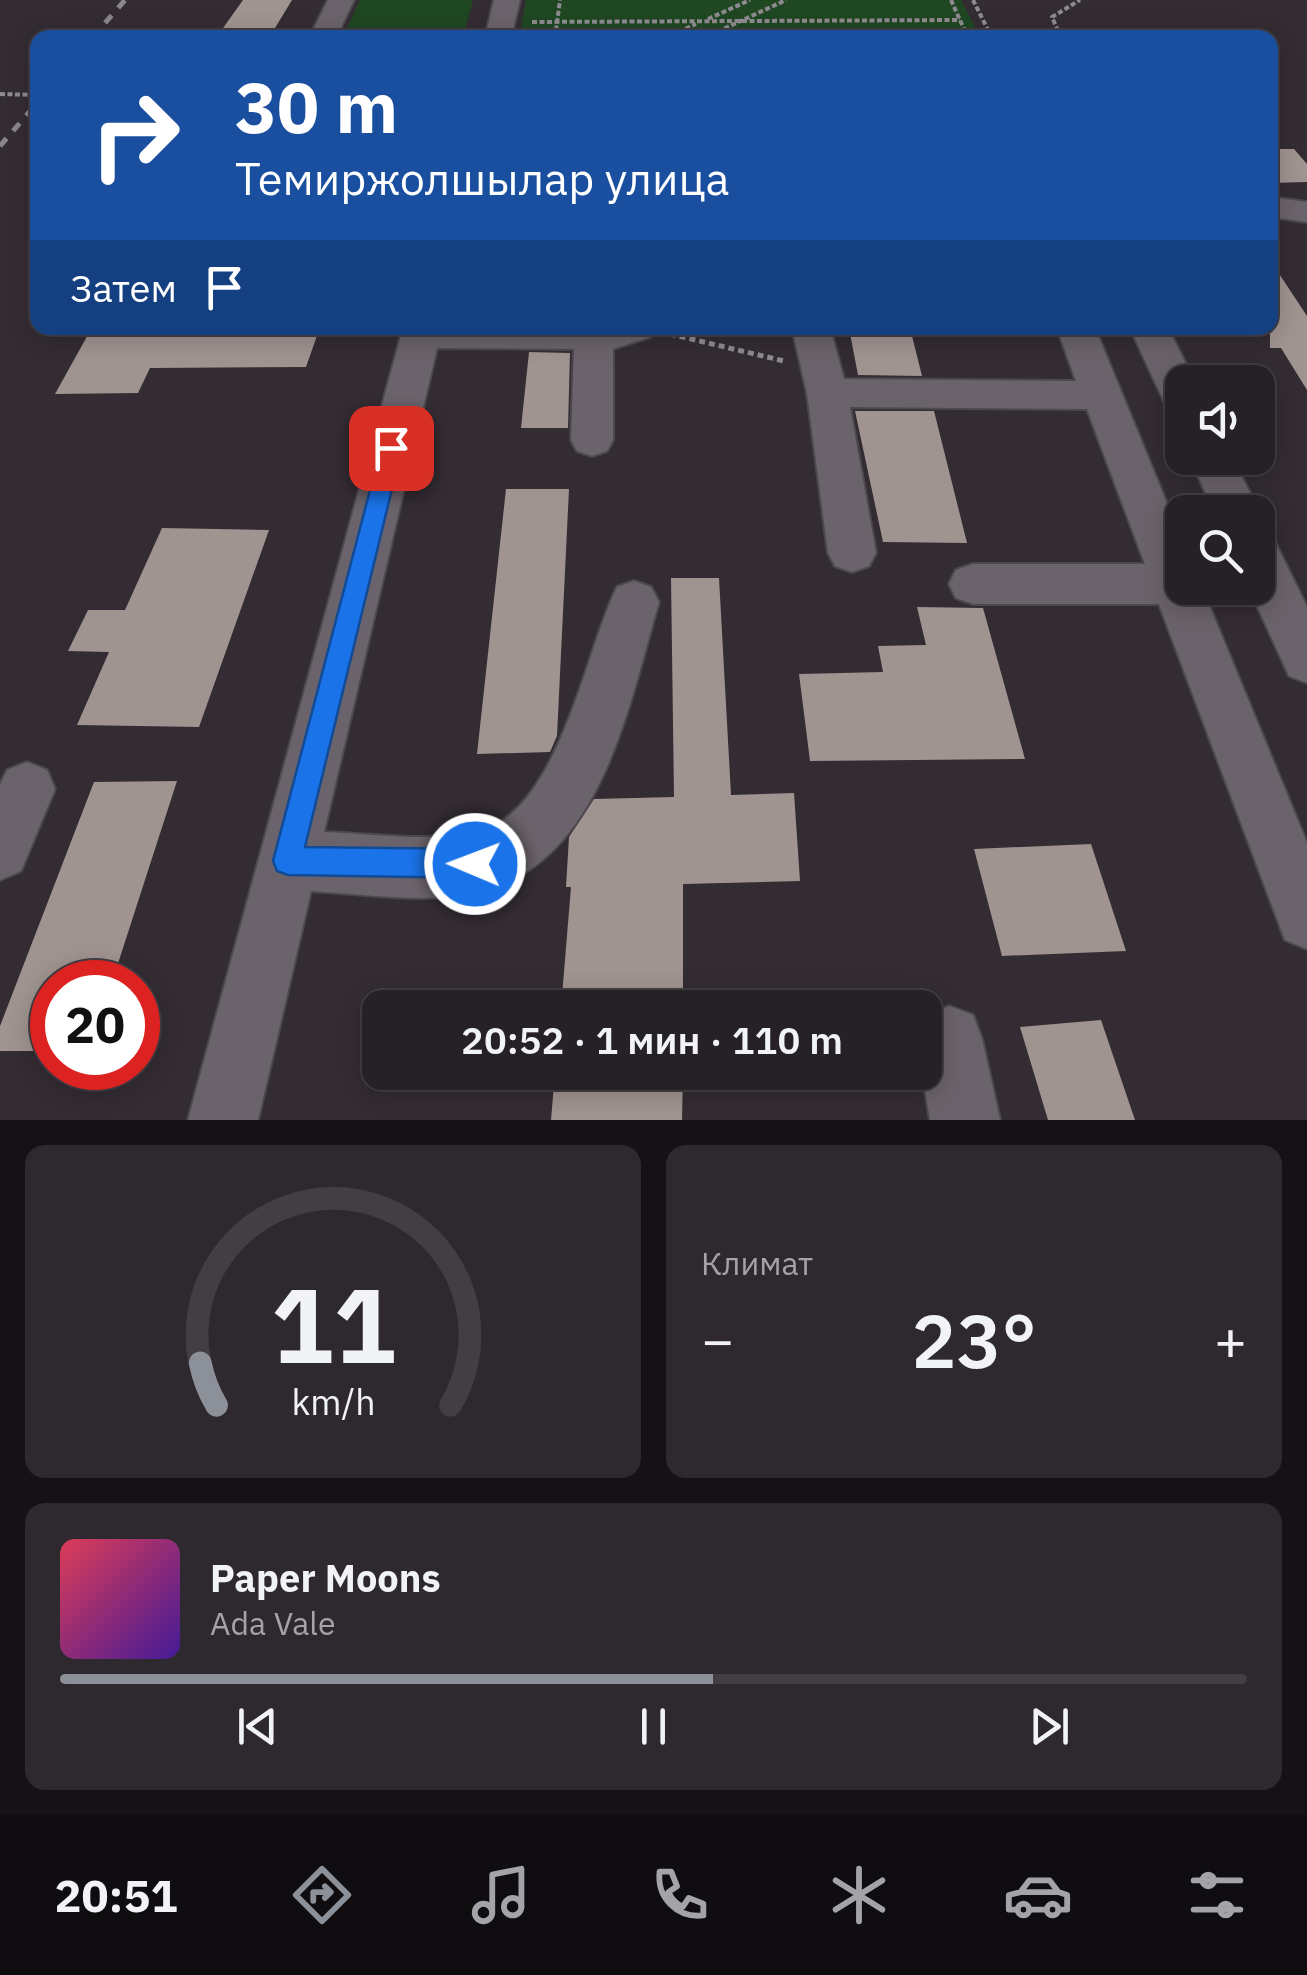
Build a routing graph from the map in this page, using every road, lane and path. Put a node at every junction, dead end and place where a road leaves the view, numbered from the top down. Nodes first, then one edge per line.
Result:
1 (341, 0) edge
2 (507, 0) edge
3 (560, 0) edge
4 (750, 0) edge
5 (786, 0) edge
6 (950, 0) edge
7 (973, 0) edge
8 (1080, 0) edge
9 (960, 20) junction
10 (739, 21) junction
11 (526, 22) dead end
12 (558, 22) junction
13 (701, 22) junction
14 (326, 30) edge
15 (500, 30) edge
16 (557, 30) edge
17 (683, 30) edge
18 (720, 30) edge
19 (964, 30) edge
20 (988, 30) edge
21 (1058, 30) edge
22 (0, 94) edge
23 (30, 94) edge
24 (1278, 208) edge
25 (1307, 212) edge
26 (419, 335) edge
27 (536, 335) edge
28 (622, 335) edge
29 (663, 335) edge
30 (813, 335) edge
31 (1079, 335) edge
32 (1152, 335) edge
33 (594, 337) junction
34 (1166, 365) edge
35 (824, 381) junction
36 (1104, 395) junction
37 (592, 440) dead end
38 (1165, 551) edge
39 (852, 553) dead end
40 (973, 584) dead end
41 (1165, 584) edge
42 (1275, 592) edge
43 (634, 602) dead end
44 (1186, 605) edge
45 (1307, 660) edge
46 (27, 789) dead end
47 (0, 850) edge
48 (288, 861) junction
49 (1307, 918) edge
50 (949, 1039) dead end
51 (223, 1120) edge
52 (965, 1120) edge

1 - 14 street
2 - 15 street
3 - 12 path
4 - 13 path
5 - 10 path
6 - 9 path
7 - 20 path
8 - 21 path
9 - 10 path
9 - 19 path
10 - 13 path
10 - 18 path
11 - 12 path
12 - 13 path
12 - 16 path
13 - 17 path
22 - 23 path
24 - 25 street
26 - 48 street
27 - 33 street
28 - 33 street
29 - 35 path
30 - 35 street
31 - 36 street
32 - 34 street
33 - 37 street
35 - 36 street
35 - 39 street
36 - 38 street
40 - 41 street
42 - 45 street
43 - 48 street
44 - 49 street
46 - 47 street
48 - 51 street
50 - 52 street

